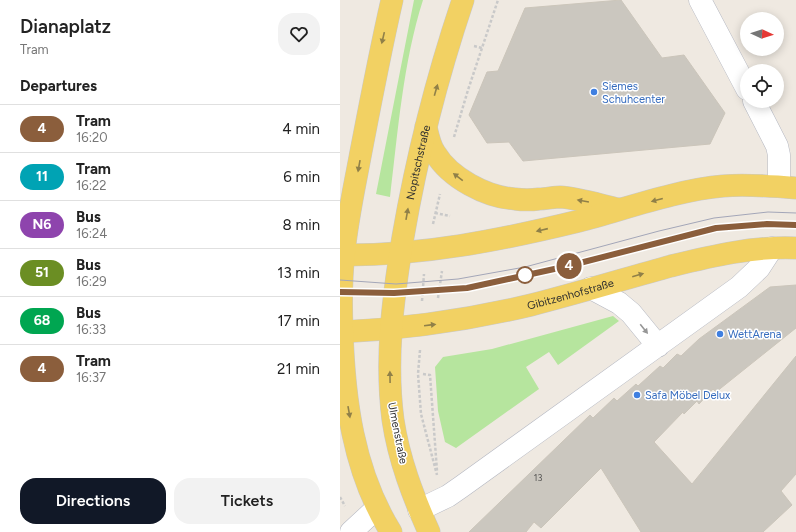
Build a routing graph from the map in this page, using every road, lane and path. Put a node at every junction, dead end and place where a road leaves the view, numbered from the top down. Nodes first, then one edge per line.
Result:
1 (392, 0) edge
2 (463, 0) edge
3 (498, 0) edge
4 (700, 0) edge
5 (474, 46) dead end
6 (482, 48) junction
7 (740, 76) edge
8 (758, 108) edge
9 (426, 127) junction
10 (453, 139) dead end
11 (787, 187) edge
12 (621, 209) junction
13 (438, 213) dead end
14 (450, 216) dead end
15 (772, 248) junction
16 (796, 248) edge
17 (401, 253) junction
18 (342, 255) edge
19 (443, 266) dead end
20 (591, 288) junction
21 (438, 301) dead end
22 (391, 328) junction
23 (341, 332) edge
24 (658, 346) junction
25 (418, 374) dead end
26 (423, 374) dead end
27 (377, 508) junction
28 (419, 510) junction
29 (351, 532) edge
30 (391, 532) edge
31 (430, 532) edge

1 -> 18 main road
9 -> 2 main road, Nopitschstraße
3 - 6 path
4 - 7 street
5 - 6 path
6 - 10 path
8 - 11 street
12 -> 9 main road
17 -> 9 main road, Nopitschstraße
11 -> 12 main road
12 -> 17 main road
13 - 14 path
15 - 16 main road, Gibitzenhofstraße
20 -> 15 main road, Gibitzenhofstraße
15 - 24 street
17 - 18 main road
17 - 22 main road, Nopitschstraße
18 - 23 main road
19 - 21 path
22 -> 20 main road, Gibitzenhofstraße
20 -> 24 street
22 - 23 main road, Gibitzenhofstraße
28 -> 22 main road, Ulmenstraße
23 -> 27 main road
24 - 28 street
25 - 26 path
27 - 29 street
27 - 30 main road
28 - 31 main road, Ulmenstraße

